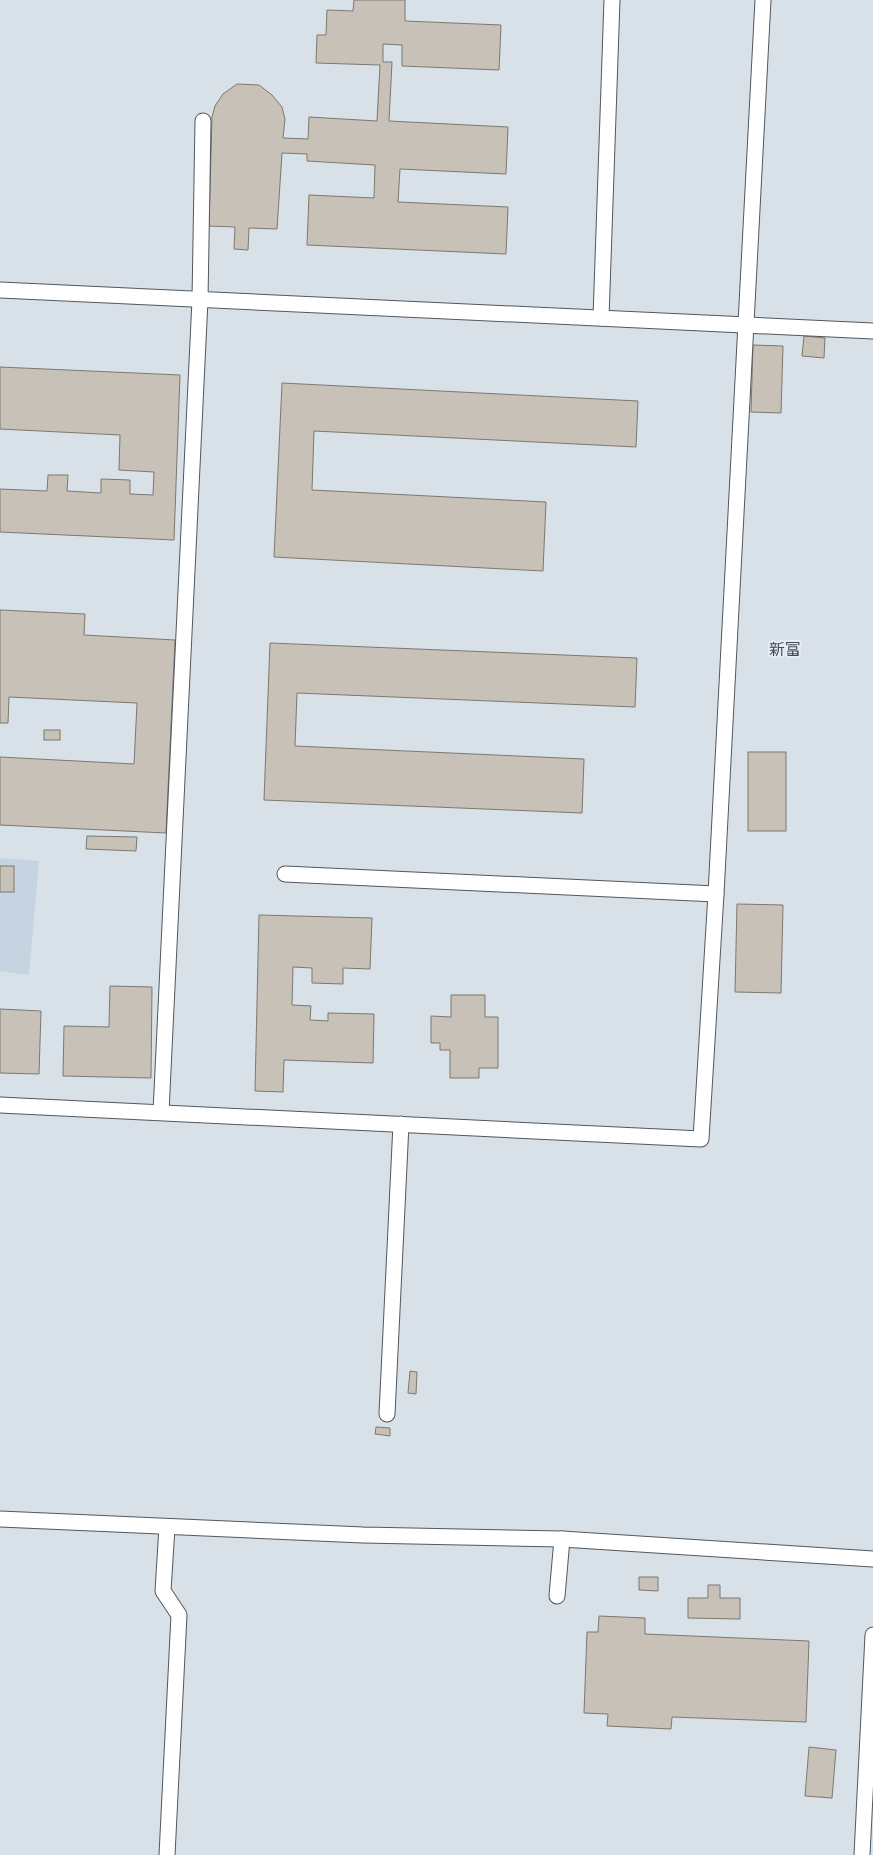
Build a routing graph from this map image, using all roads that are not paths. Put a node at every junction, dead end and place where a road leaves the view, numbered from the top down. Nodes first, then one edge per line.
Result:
1 (612, 0) edge
2 (763, 0) edge
3 (203, 121) dead end
4 (0, 290) edge
5 (200, 300) junction
6 (601, 318) junction
7 (746, 325) junction
8 (873, 331) edge
9 (285, 874) dead end
10 (716, 894) junction
11 (0, 1104) edge
12 (161, 1112) junction
13 (400, 1124) junction
14 (386, 1414) dead end
15 (0, 1520) edge
16 (166, 1527) junction
17 (562, 1539) junction
18 (873, 1559) edge
19 (557, 1596) dead end
20 (873, 1635) edge
21 (167, 1855) edge
22 (862, 1855) edge

1 - 6 street
2 - 7 street
3 - 5 street
4 - 5 street
5 - 6 street
5 - 12 street
6 - 7 street
7 - 8 street
7 - 10 street
9 - 10 street
10 - 13 street
11 - 12 street
12 - 13 street
13 - 14 street
15 - 16 street
16 - 17 street
16 - 21 street
17 - 18 street
17 - 19 street
20 - 22 street

